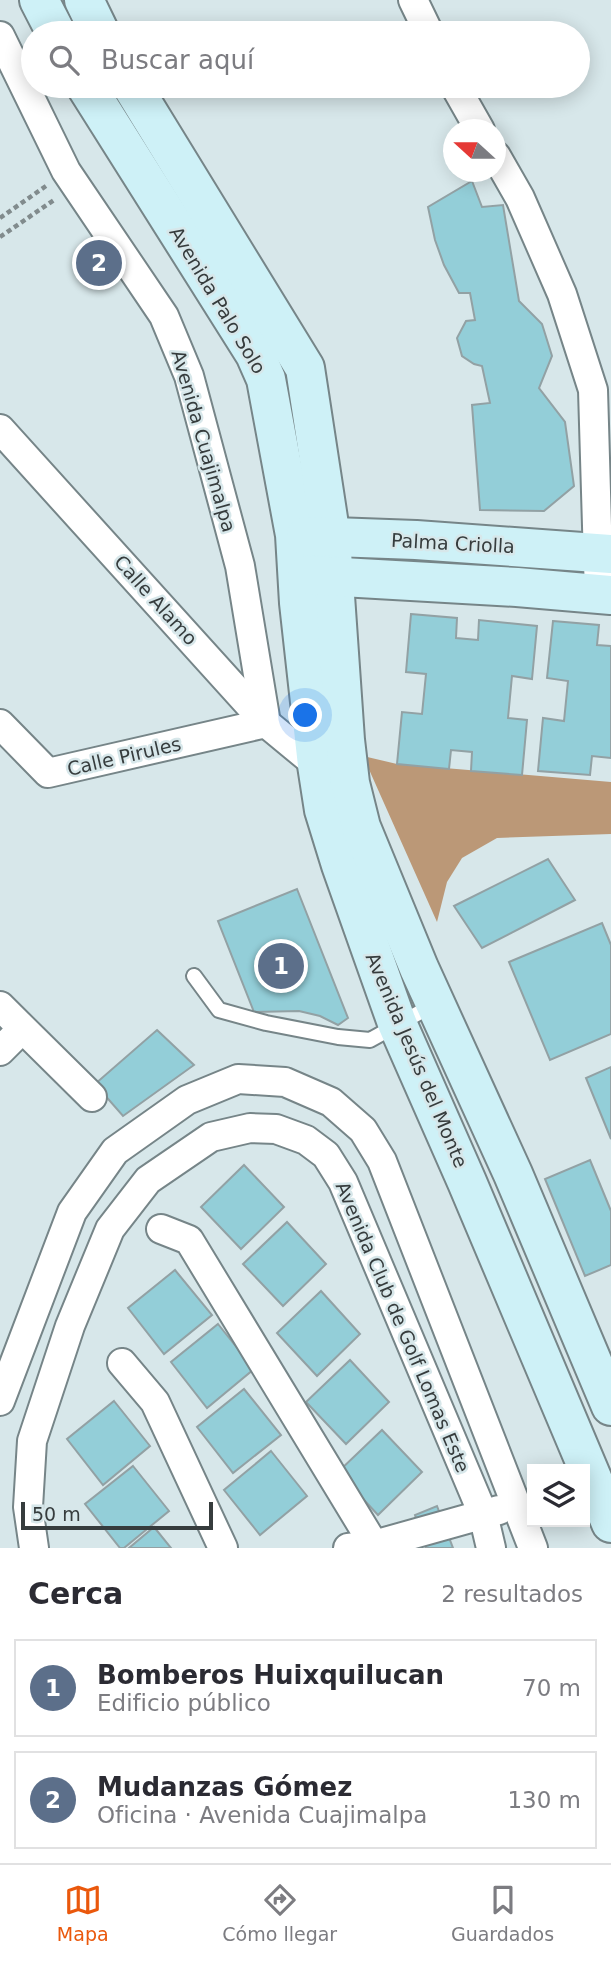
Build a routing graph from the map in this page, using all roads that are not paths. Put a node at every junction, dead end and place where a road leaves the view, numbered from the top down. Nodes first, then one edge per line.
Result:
1 (39, 0) edge
2 (84, 0) edge
3 (413, 0) edge
4 (50, 21) edge
5 (94, 21) edge
6 (423, 21) edge
7 (0, 36) edge
8 (21, 78) edge
9 (31, 98) edge
10 (93, 98) edge
11 (140, 98) edge
12 (463, 98) edge
13 (474, 119) edge
14 (158, 127) junction
15 (125, 149) junction
16 (506, 174) edge
17 (2, 428) edge
18 (313, 536) junction
19 (379, 540) junction
20 (605, 554) edge
21 (315, 575) junction
22 (380, 579) junction
23 (605, 595) edge
24 (266, 723) junction
25 (0, 724) edge
26 (317, 765) junction
27 (194, 976) dead end
28 (436, 1003) junction
29 (0, 1006) edge
30 (397, 1023) junction
31 (22, 1029) junction
32 (0, 1051) edge
33 (92, 1097) dead end
34 (161, 1229) dead end
35 (122, 1363) dead end
36 (0, 1401) edge
37 (611, 1406) edge
38 (518, 1505) junction
39 (483, 1514) junction
40 (611, 1523) edge
41 (361, 1547) edge
42 (34, 1548) edge
43 (223, 1548) edge
44 (491, 1548) edge
45 (533, 1548) edge

1 - 4 main road
2 - 5 main road
3 - 6 street
7 - 8 street, Avenida Cuajimalpa
9 - 24 street, Avenida Cuajimalpa
10 - 15 main road, Avenida Palo Solo
11 - 14 main road, Avenida Palo Solo
12 - 13 street
14 - 15 main road
14 - 18 main road, Avenida Palo Solo
15 - 18 main road, Avenida Palo Solo
16 - 20 street
17 - 24 street, Calle Alamo
18 - 19 main road, Palma Criolla
18 - 21 main road, Avenida Jesús del Monte
19 - 20 main road, Palma Criolla
19 - 22 main road
20 - 23 street
21 - 22 main road, Palma Criolla
21 - 26 main road, Avenida Jesús del Monte
21 - 28 main road, Avenida Jesús del Monte
22 - 23 main road, Palma Criolla
24 - 25 street, Calle Pirules
24 - 26 street, Calle Alamo
26 - 30 main road, Avenida Jesús del Monte
27 - 30 lane
28 - 30 lane
28 - 37 main road, Avenida Jesús del Monte
29 - 31 street
30 - 40 main road, Avenida Jesús del Monte
31 - 32 street
31 - 33 street
34 - 41 street
35 - 43 street
36 - 38 street, Avenida Club de Golf Lomas Este
38 - 39 street
38 - 45 street, Avenida Club de Golf Lomas Este
39 - 41 street
39 - 42 street, Avenida Club de Golf Lomas Este
39 - 44 street, Avenida Club de Golf Lomas Este

